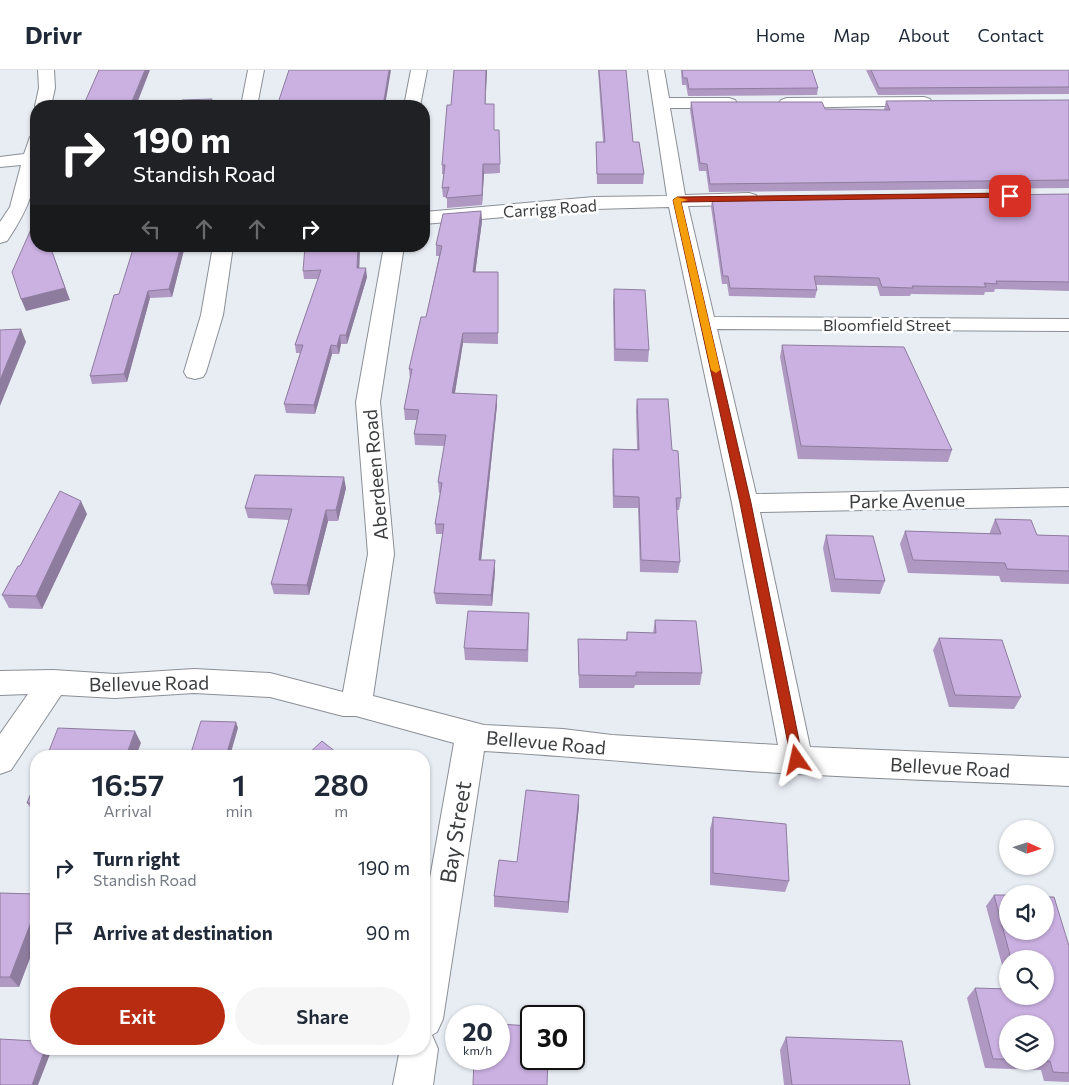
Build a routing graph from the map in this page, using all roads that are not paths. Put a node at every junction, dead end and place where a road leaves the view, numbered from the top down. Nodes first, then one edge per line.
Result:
1 (46, 70) edge
2 (256, 70) edge
3 (419, 70) edge
4 (656, 70) edge
5 (44, 100) edge
6 (250, 100) edge
7 (413, 100) edge
8 (939, 102) edge
9 (662, 103) junction
10 (740, 103) edge
11 (770, 103) edge
12 (30, 152) edge
13 (0, 162) edge
14 (30, 168) edge
15 (765, 199) edge
16 (677, 200) junction
17 (430, 217) edge
18 (0, 237) edge
19 (222, 252) edge
20 (393, 252) edge
21 (705, 324) junction
22 (1069, 325) edge
23 (195, 372) dead end
24 (1069, 497) edge
25 (745, 503) junction
26 (53, 682) junction
27 (0, 683) edge
28 (356, 704) junction
29 (471, 733) junction
30 (0, 760) edge
31 (797, 760) junction
32 (1066, 779) edge
33 (430, 982) edge
34 (418, 1055) edge
35 (413, 1085) edge

1 - 5 street
2 - 6 street
3 - 7 street
4 - 9 street
8 - 11 street
9 - 10 street
9 - 16 street
12 - 13 street
14 - 18 street
15 - 16 street, Carrigg Road
16 - 17 street, Carrigg Road
16 - 21 street
19 - 23 street
20 - 28 street, Aberdeen Road
21 - 22 street, Bloomfield Street
21 - 25 street
24 - 25 street, Parke Avenue
25 - 31 street
26 - 27 street, Bellevue Road
26 - 28 street, Bellevue Road
26 - 30 street
28 - 29 street, Bellevue Road
29 - 31 street, Bellevue Road
29 - 33 street, Bay Street
31 - 32 street, Bellevue Road
34 - 35 street

